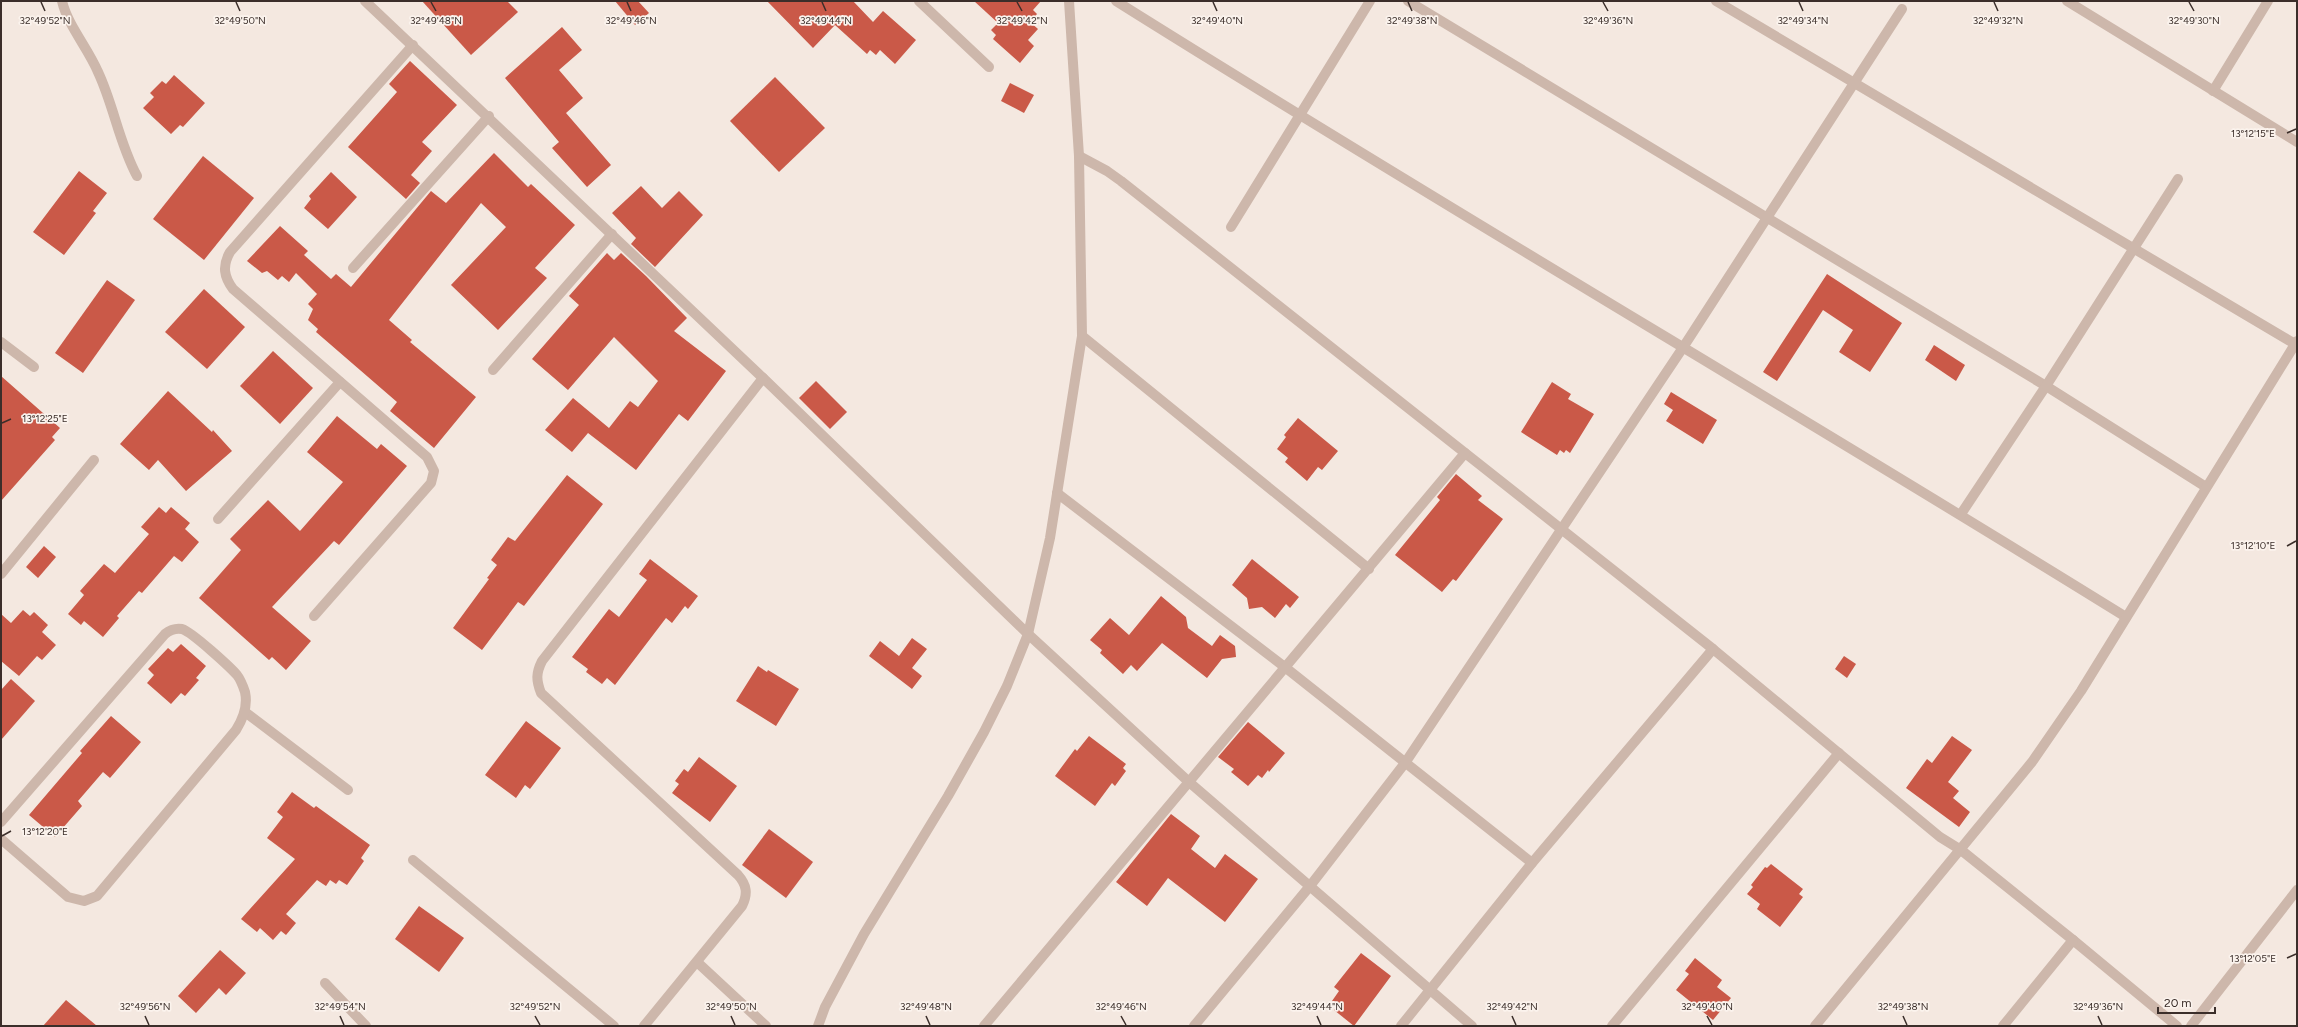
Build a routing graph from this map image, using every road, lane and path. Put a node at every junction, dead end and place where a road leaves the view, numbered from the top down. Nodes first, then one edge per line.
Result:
1 (62, 1) edge
2 (365, 1) edge
3 (918, 1) edge
4 (1069, 1) edge
5 (1116, 1) edge
6 (1370, 1) edge
7 (1408, 1) edge
8 (1716, 1) edge
9 (2068, 1) edge
10 (2268, 1) edge
11 (1902, 9) dead end
12 (413, 45) junction
13 (989, 67) dead end
14 (1854, 84) junction
15 (2213, 91) junction
16 (489, 116) junction
17 (1299, 116) junction
18 (2297, 142) edge
19 (1079, 156) junction
20 (137, 176) dead end
21 (2178, 179) dead end
22 (1766, 219) junction
23 (1231, 227) dead end
24 (612, 234) junction
25 (2133, 247) junction
26 (353, 268) dead end
27 (1082, 336) junction
28 (1, 342) edge
29 (2296, 342) edge
30 (1684, 346) junction
31 (34, 367) dead end
32 (493, 370) dead end
33 (763, 378) junction
34 (340, 382) junction
35 (2046, 386) junction
36 (1465, 454) junction
37 (94, 460) dead end
38 (2206, 487) junction
39 (1057, 493) junction
40 (1961, 514) junction
41 (218, 519) dead end
42 (1560, 529) junction
43 (1369, 569) junction
44 (1, 574) edge
45 (314, 616) dead end
46 (2126, 617) junction
47 (1028, 634) junction
48 (1713, 649) junction
49 (1286, 668) junction
50 (245, 712) junction
51 (1839, 753) junction
52 (1405, 763) junction
53 (1189, 782) junction
54 (348, 790) dead end
55 (1, 822) edge
56 (1, 840) edge
57 (1961, 850) junction
58 (413, 860) dead end
59 (1532, 863) junction
60 (1310, 886) junction
61 (2297, 890) edge
62 (2074, 940) junction
63 (697, 962) junction
64 (324, 983) dead end
65 (1430, 990) junction
66 (366, 1026) edge
67 (614, 1026) edge
68 (644, 1026) edge
69 (766, 1026) edge
70 (818, 1026) edge
71 (984, 1026) edge
72 (1194, 1026) edge
73 (1401, 1026) edge
74 (1472, 1026) edge
75 (1612, 1026) edge
76 (1815, 1026) edge
77 (2003, 1026) edge
78 (2177, 1026) edge
79 (2191, 1026) edge

1 - 20 street
2 - 12 street
3 - 13 street
4 - 19 street
5 - 17 street
6 - 17 street
7 - 22 street
8 - 14 street
9 - 15 street
10 - 15 street
11 - 14 street
12 - 16 street
12 - 34 street
14 - 22 street
14 - 25 street
15 - 18 street
16 - 24 street
16 - 26 street
17 - 23 street
17 - 30 street
19 - 27 street
19 - 36 street
21 - 25 street
22 - 30 street
22 - 35 street
24 - 32 street
24 - 33 street
25 - 29 street
25 - 35 street
27 - 39 street
27 - 43 street
28 - 31 street
29 - 38 street
30 - 40 street
30 - 42 street
33 - 47 street
33 - 63 street
34 - 41 street
34 - 45 street
35 - 38 street
35 - 40 street
36 - 42 street
36 - 43 street
37 - 44 street
38 - 46 street
39 - 47 street
39 - 49 street
40 - 46 street
42 - 48 street
42 - 52 street
43 - 49 street
46 - 57 street
47 - 53 street
47 - 70 street
48 - 51 street
48 - 59 street
49 - 52 street
49 - 53 street
50 - 54 street
50 - 55 street
50 - 56 street
51 - 57 street
51 - 75 street
52 - 59 street
52 - 60 street
53 - 60 street
53 - 71 street
57 - 62 street
57 - 76 street
58 - 67 street
59 - 65 street
60 - 65 street
60 - 72 street
61 - 79 street
62 - 77 street
62 - 78 street
63 - 68 street
63 - 69 street
64 - 66 street
65 - 73 street
65 - 74 street

